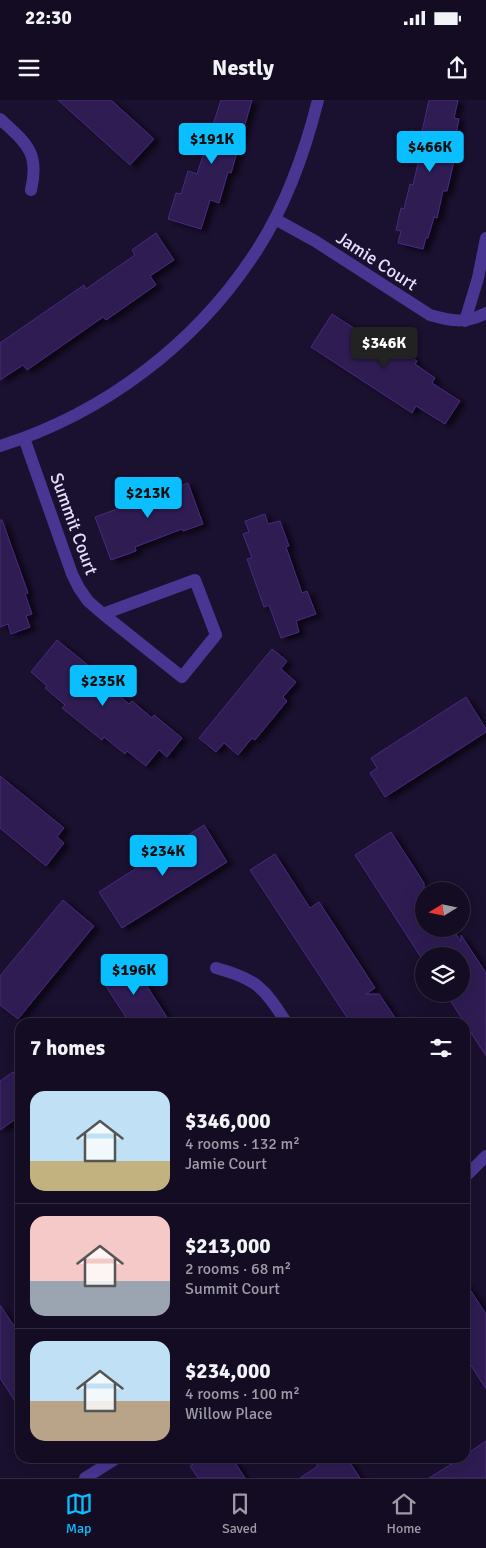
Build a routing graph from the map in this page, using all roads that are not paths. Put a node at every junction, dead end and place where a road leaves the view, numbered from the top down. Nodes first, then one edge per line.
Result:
1 (318, 100) edge
2 (0, 119) edge
3 (31, 190) dead end
4 (274, 219) junction
5 (486, 238) edge
6 (486, 313) edge
7 (465, 321) junction
8 (24, 438) junction
9 (0, 446) edge
10 (102, 614) junction
11 (216, 968) dead end
12 (283, 1018) edge
13 (486, 1156) edge
14 (470, 1172) edge
15 (112, 1463) edge
16 (102, 1474) edge
17 (85, 1478) edge

1 - 4 street
2 - 3 street
4 - 7 street, Jamie Court
4 - 8 street
5 - 7 street
6 - 7 street, Jamie Court
8 - 9 street
8 - 10 street, Summit Court
10 - 10 street, Summit Court
11 - 12 street
13 - 14 street
15 - 16 street
16 - 17 street

